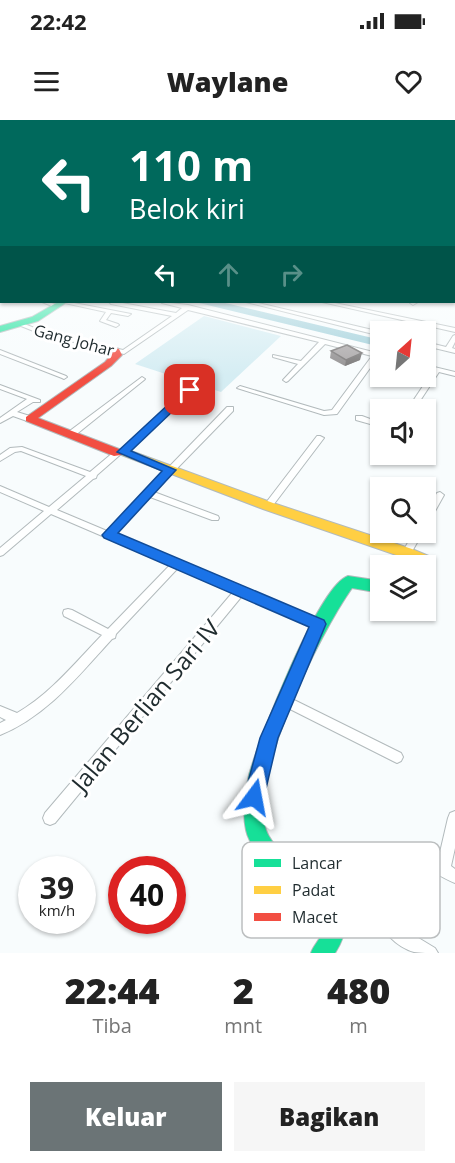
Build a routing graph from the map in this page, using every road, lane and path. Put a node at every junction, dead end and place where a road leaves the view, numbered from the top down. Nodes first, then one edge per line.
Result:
1 (57, 303) edge
2 (116, 303) edge
3 (169, 303) edge
4 (253, 303) edge
5 (330, 303) edge
6 (359, 303) edge
7 (188, 307) junction
8 (354, 308) junction
9 (109, 311) junction
10 (128, 314) dead end
11 (177, 315) junction
12 (385, 315) junction
13 (380, 321) edge
14 (19, 324) junction
15 (116, 325) dead end
16 (0, 329) edge
17 (455, 330) edge
18 (370, 332) edge
19 (455, 337) edge
20 (324, 341) junction
21 (436, 346) edge
22 (452, 350) edge
23 (116, 351) junction
24 (0, 352) edge
25 (370, 353) edge
26 (275, 356) dead end
27 (303, 363) junction
28 (370, 365) edge
29 (437, 370) joint
30 (455, 374) edge
31 (64, 376) dead end
32 (142, 379) dead end
33 (286, 380) dead end
34 (0, 387) edge
35 (240, 388) dead end
36 (190, 390) dead end
37 (417, 399) edge
38 (230, 409) dead end
39 (12, 413) junction
40 (358, 418) dead end
41 (30, 419) junction
42 (0, 421) edge
43 (370, 422) edge
44 (70, 435) junction
45 (320, 438) dead end
46 (120, 452) junction
47 (0, 459) edge
48 (170, 470) junction
49 (93, 477) junction
50 (0, 489) edge
51 (149, 493) junction
52 (440, 495) dead end
53 (436, 502) edge
54 (268, 506) junction
55 (53, 510) junction
56 (215, 518) dead end
57 (108, 535) junction
58 (413, 543) edge
59 (0, 553) edge
60 (407, 553) junction
61 (412, 555) edge
62 (176, 564) junction
63 (370, 585) edge
64 (239, 592) junction
65 (69, 613) dead end
66 (318, 624) junction
67 (111, 635) junction
68 (286, 701) junction
69 (0, 711) edge
70 (16, 719) junction
71 (0, 729) edge
72 (397, 757) dead end
73 (50, 818) dead end
74 (455, 818) edge
75 (262, 842) edge
76 (449, 873) edge
77 (330, 938) edge
78 (402, 938) edge
79 (322, 953) edge
80 (430, 953) edge

1 - 9 street
1 - 14 street
2 - 11 street
3 - 7 street
4 - 18 street
5 - 8 street
6 - 8 street
7 - 11 street, Gang Johar
7 - 20 street
8 - 12 street
9 - 10 street
9 - 15 street
11 - 23 street, Gang Johar
12 - 13 street
12 - 17 street
14 - 16 street
14 - 23 street, Gang Johar
19 - 22 street
20 - 25 street
20 - 27 street
21 - 22 street
23 - 41 street
24 - 31 street
26 - 27 street
27 - 33 street
28 - 35 street
29 - 30 street
29 - 37 street
32 - 44 street
34 - 39 street
36 - 46 street
38 - 48 street
39 - 41 street
39 - 42 street
40 - 43 street
41 - 44 street
44 - 46 street
45 - 54 street
46 - 48 street
46 - 49 street
47 - 49 street
48 - 51 street
48 - 54 street
49 - 55 street
50 - 55 street
51 - 56 street
51 - 57 street
52 - 53 street
54 - 60 street
55 - 57 street
55 - 59 street
57 - 62 street
58 - 60 street
60 - 61 street
62 - 64 street
62 - 67 street
63 - 66 street
64 - 66 street
64 - 73 street, Jalan Berlian Sari IV
65 - 67 street
66 - 68 street
67 - 70 street
68 - 72 street
68 - 75 street
69 - 70 street
70 - 71 street
74 - 76 street
77 - 79 street
78 - 80 street

